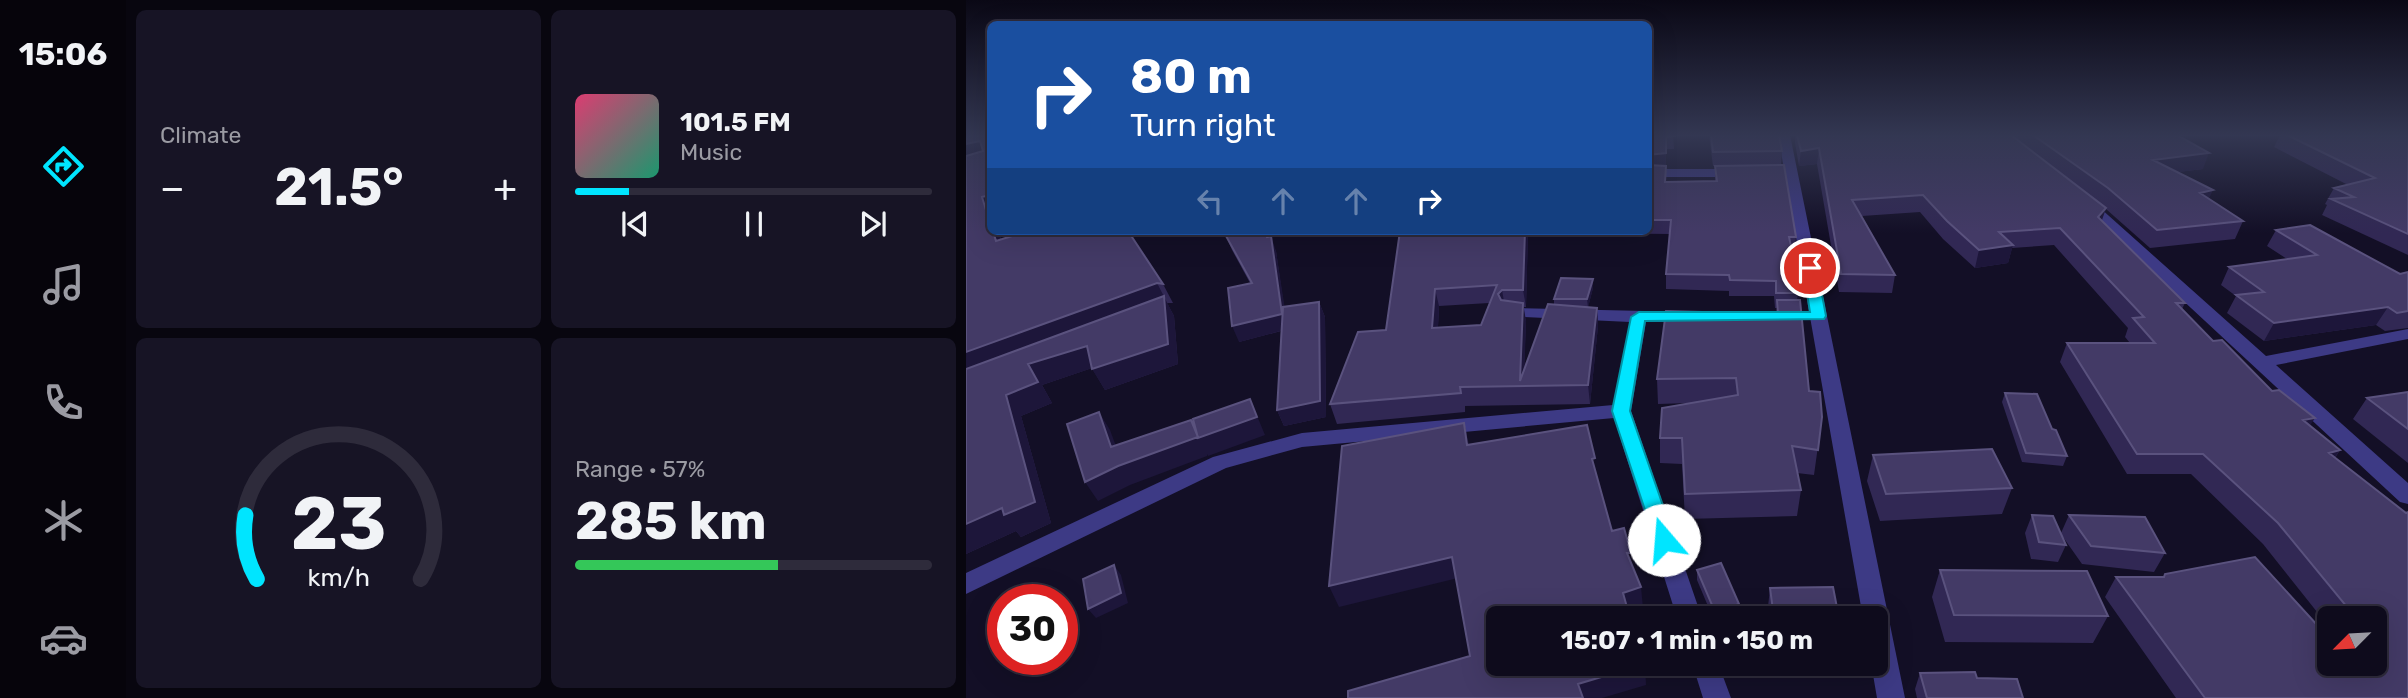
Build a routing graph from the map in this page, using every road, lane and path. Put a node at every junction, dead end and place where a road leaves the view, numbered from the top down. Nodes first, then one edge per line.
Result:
1 (1785, 168) edge
2 (1652, 173) edge
3 (1753, 173) edge
4 (2073, 194) edge
5 (1511, 313) edge
6 (1793, 316) edge
7 (1819, 316) junction
8 (1639, 317) junction
9 (1714, 317) edge
10 (2408, 334) edge
11 (2259, 363) junction
12 (1621, 411) junction
13 (2408, 496) edge
14 (966, 584) edge
15 (1686, 606) edge
16 (1709, 676) edge
17 (1717, 698) edge
18 (1891, 698) edge

1 - 7 street
2 - 3 street
4 - 11 street
5 - 8 street
6 - 7 street
7 - 18 street
8 - 9 street
8 - 12 street
10 - 11 street
11 - 13 street
12 - 14 street
12 - 15 street
16 - 17 street

